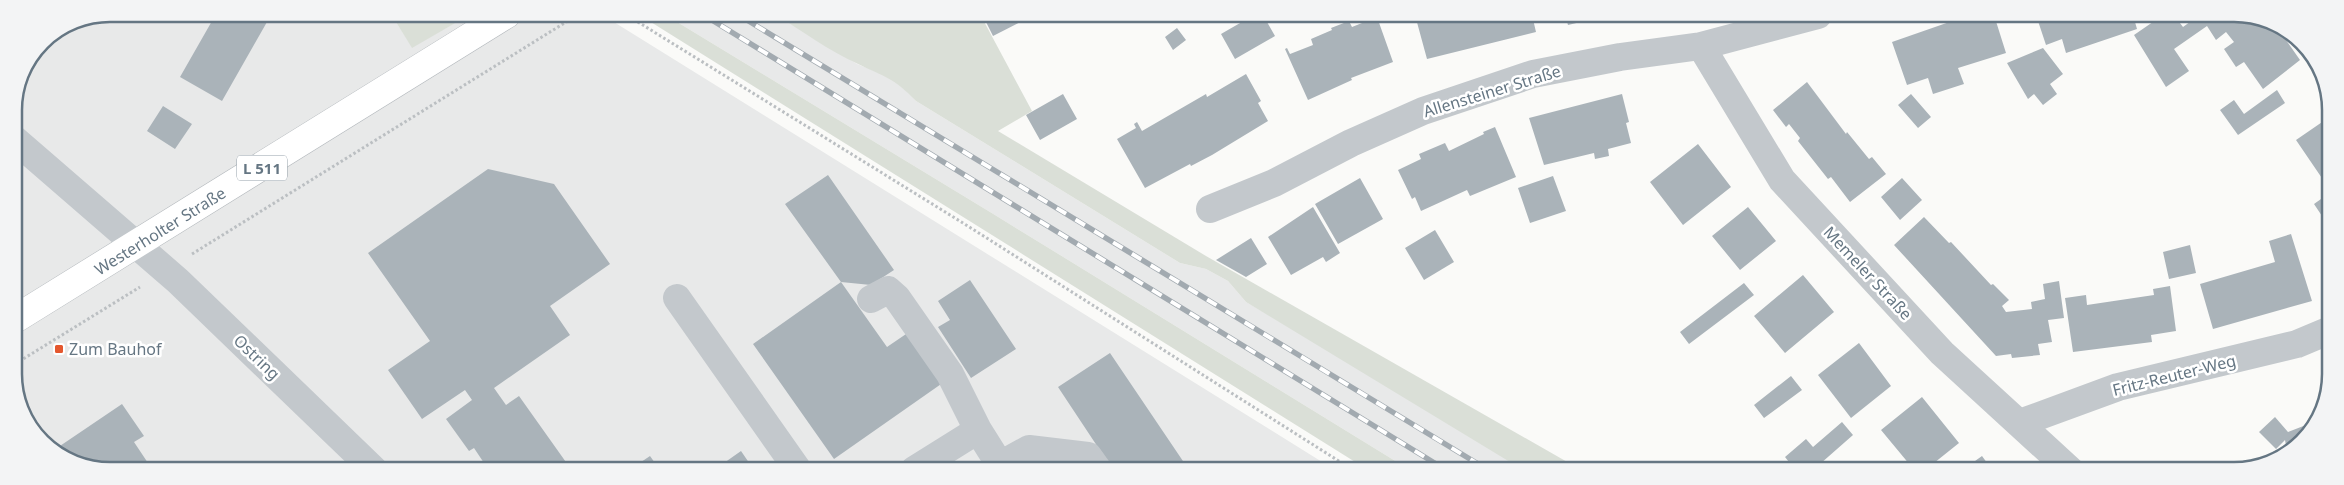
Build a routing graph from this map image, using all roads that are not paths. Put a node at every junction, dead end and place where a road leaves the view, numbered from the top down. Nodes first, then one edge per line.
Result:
1 (494, 22) edge
2 (1792, 22) edge
3 (1701, 46) junction
4 (23, 148) edge
5 (1210, 209) dead end
6 (137, 246) junction
7 (676, 298) dead end
8 (871, 298) dead end
9 (22, 315) edge
10 (2322, 334) edge
11 (2020, 424) junction
12 (978, 430) junction
13 (366, 462) edge
14 (792, 462) edge
15 (930, 462) edge
16 (998, 462) edge
17 (1005, 462) edge
18 (1092, 462) edge
19 (2060, 462) edge

1 - 6 main road, Westerholter Straße / L 511
2 - 3 street, Allensteiner Straße
3 - 5 street, Allensteiner Straße
3 - 11 street, Memeler Straße
4 - 6 street
6 - 9 main road, Westerholter Straße / L 511
6 - 13 street, Ostring
7 - 14 street
8 - 12 street
10 - 11 street, Fritz-Reuter-Weg
11 - 19 street, Memeler Straße
12 - 15 street
12 - 16 street
17 - 18 street

